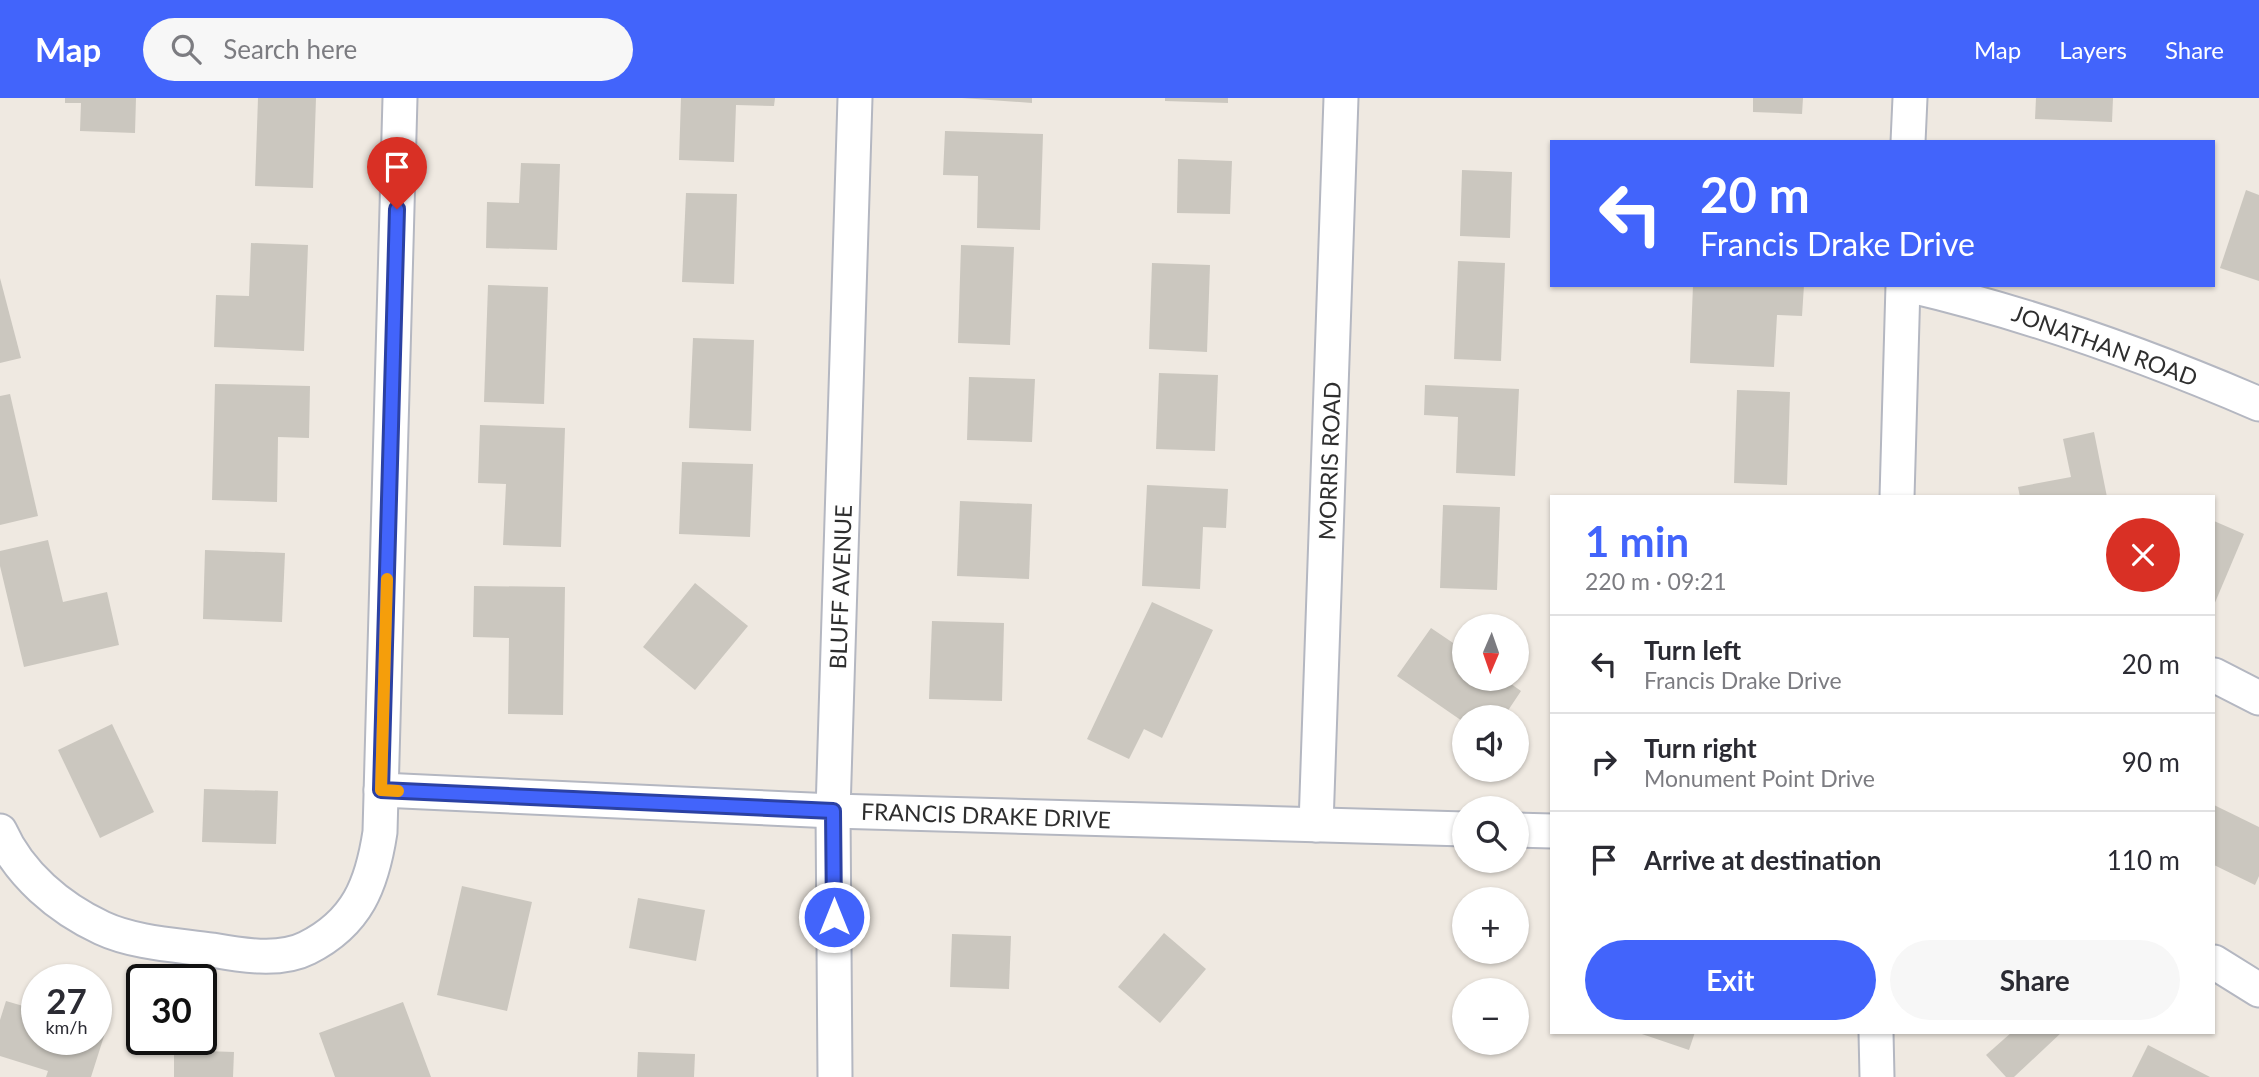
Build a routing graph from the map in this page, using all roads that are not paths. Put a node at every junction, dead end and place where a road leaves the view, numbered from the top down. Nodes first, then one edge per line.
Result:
1 (400, 98) edge
2 (855, 98) edge
3 (1341, 98) edge
4 (1910, 98) edge
5 (1908, 140) edge
6 (1905, 287) edge
7 (1914, 287) edge
8 (2259, 404) edge
9 (1897, 495) edge
10 (2215, 676) edge
11 (2259, 698) edge
12 (381, 790) junction
13 (833, 811) junction
14 (1316, 825) junction
15 (1452, 829) edge
16 (1529, 830) edge
17 (0, 831) edge
18 (1550, 831) edge
19 (2215, 963) edge
20 (2259, 990) edge
21 (1876, 1034) edge
22 (835, 1077) edge
23 (1877, 1077) edge

1 - 12 street
2 - 13 street, BLUFF AVENUE
3 - 14 street, MORRIS ROAD
4 - 5 street
6 - 9 street
7 - 8 street, JONATHAN ROAD
10 - 11 street
12 - 13 street, FRANCIS DRAKE DRIVE
12 - 17 street
13 - 14 street, FRANCIS DRAKE DRIVE
13 - 22 street, BLUFF AVENUE
14 - 15 street, FRANCIS DRAKE DRIVE
16 - 18 street
19 - 20 street
21 - 23 street

